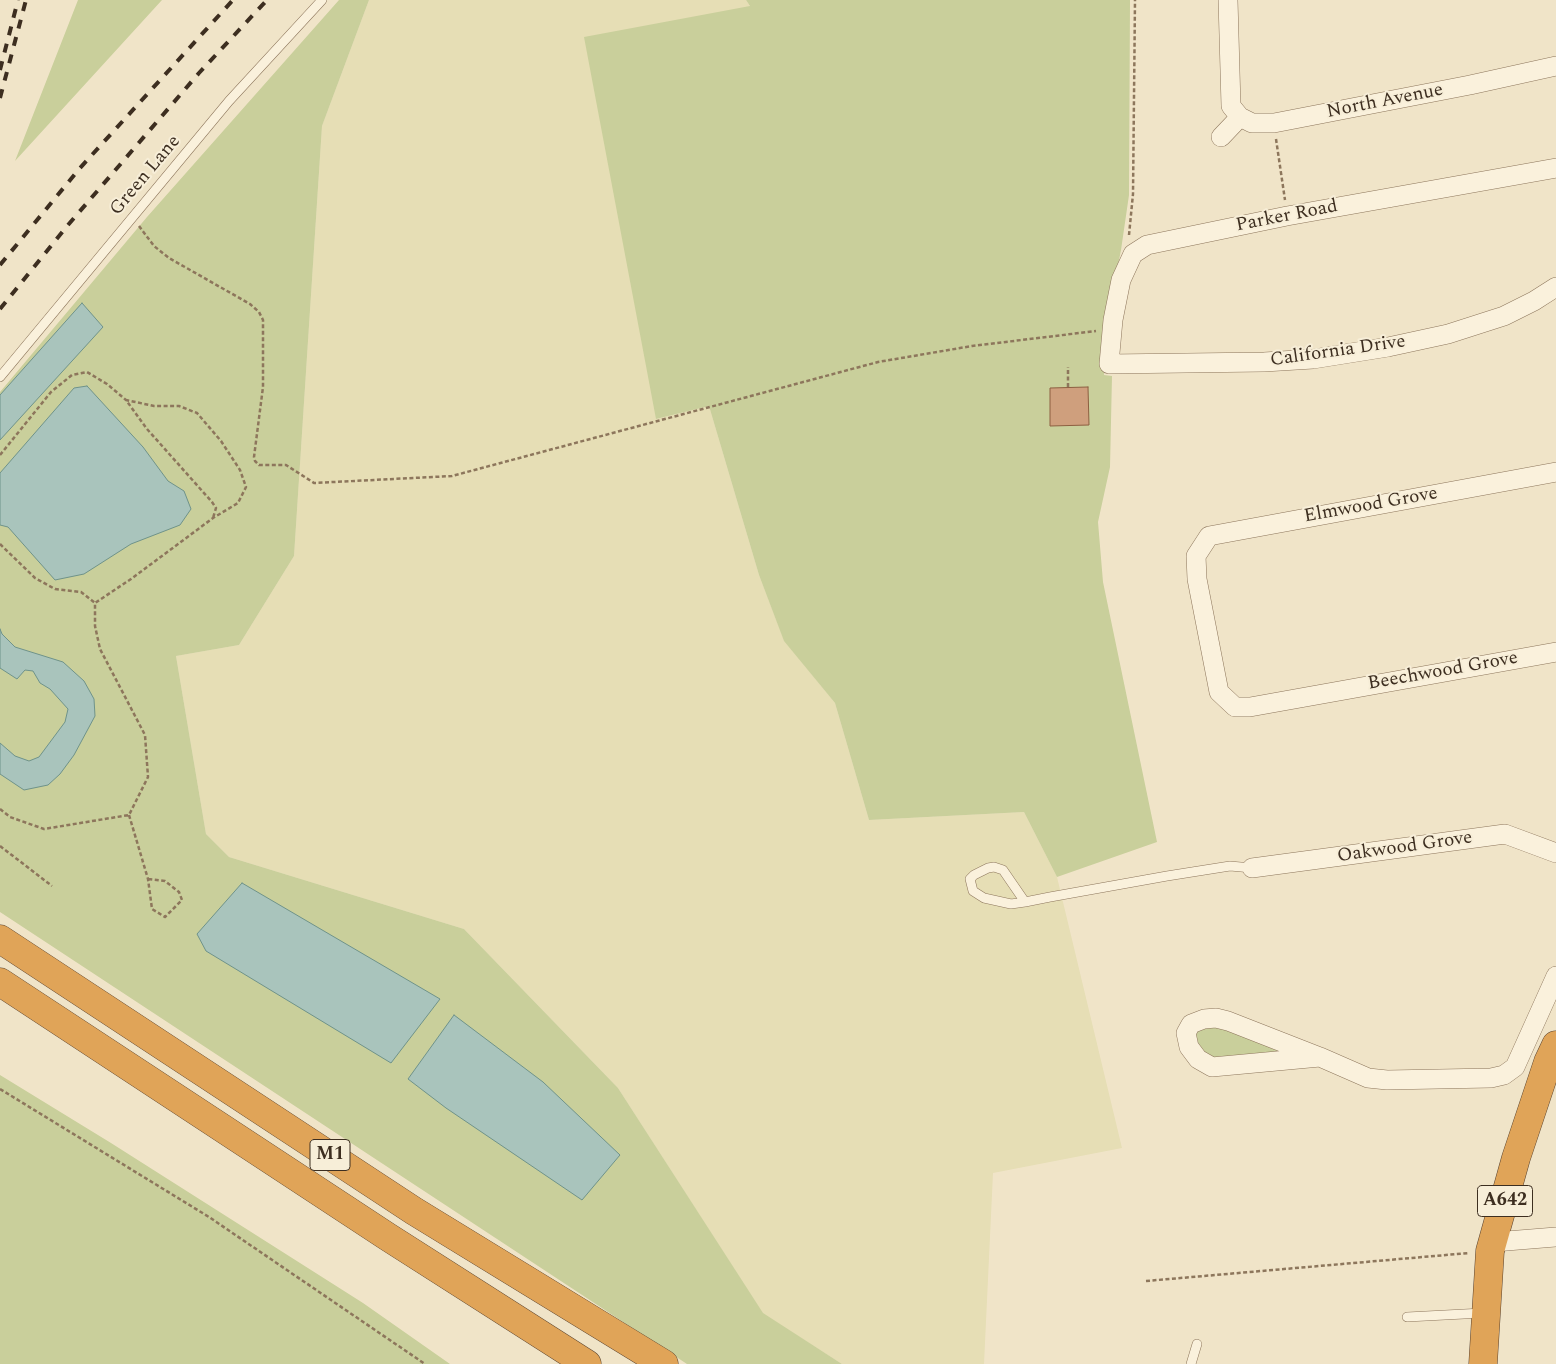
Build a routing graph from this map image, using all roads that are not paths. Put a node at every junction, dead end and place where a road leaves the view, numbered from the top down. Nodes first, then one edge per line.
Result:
1 (322, 0) edge
2 (1228, 0) edge
3 (1556, 66) edge
4 (1240, 117) junction
5 (1221, 137) dead end
6 (1556, 168) edge
7 (1556, 287) edge
8 (1109, 364) joint
9 (0, 377) edge
10 (1556, 472) edge
11 (1196, 556) joint
12 (1556, 652) edge
13 (1556, 853) edge
14 (1252, 868) joint
15 (1025, 902) junction
16 (0, 939) edge
17 (1556, 976) edge
18 (0, 982) edge
19 (1556, 1045) edge
20 (1320, 1057) junction
21 (1556, 1237) edge
22 (1492, 1247) junction
23 (1486, 1313) junction
24 (1407, 1317) dead end
25 (1197, 1344) dead end
26 (587, 1364) edge
27 (664, 1364) edge
28 (1191, 1364) edge
29 (1483, 1364) edge

1 - 9 lane, Green Lane
2 - 4 street
3 - 4 street, North Avenue
4 - 5 street
6 - 8 street, Parker Road
7 - 8 street, California Drive
10 - 11 street, Elmwood Grove
11 - 12 street, Beechwood Grove
13 - 14 street, Oakwood Grove
14 - 15 lane
15 - 15 lane
16 - 27 highway, M1
17 - 20 street
18 - 26 highway, M1
19 - 22 highway, A642
20 - 20 street
21 - 22 street
22 - 23 highway, A642
23 - 24 lane
23 - 29 highway, A642
25 - 28 lane

